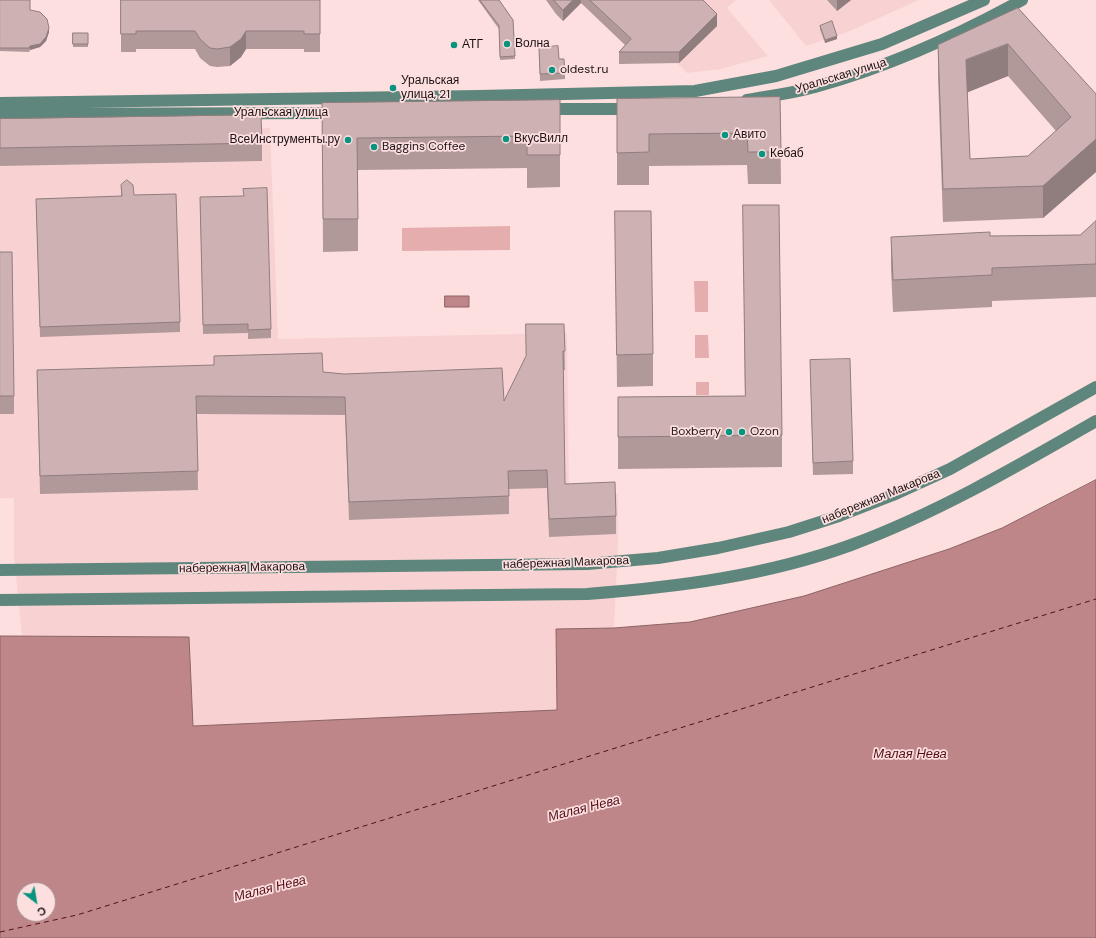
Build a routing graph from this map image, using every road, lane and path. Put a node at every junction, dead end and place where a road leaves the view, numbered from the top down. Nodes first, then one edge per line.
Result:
1 (984, 0) edge
2 (1022, 0) edge
3 (736, 101) edge
4 (0, 103) edge
5 (649, 109) edge
6 (528, 110) edge
7 (351, 113) edge
8 (0, 114) edge
9 (1096, 387) edge
10 (1096, 421) edge
11 (0, 570) edge
12 (0, 600) edge

1 - 4 main road, Уральская улица
2 - 3 main road, Уральская улица
5 - 6 main road
7 - 8 main road, Уральская улица
9 - 11 main road, набережная Макарова
10 - 12 main road

